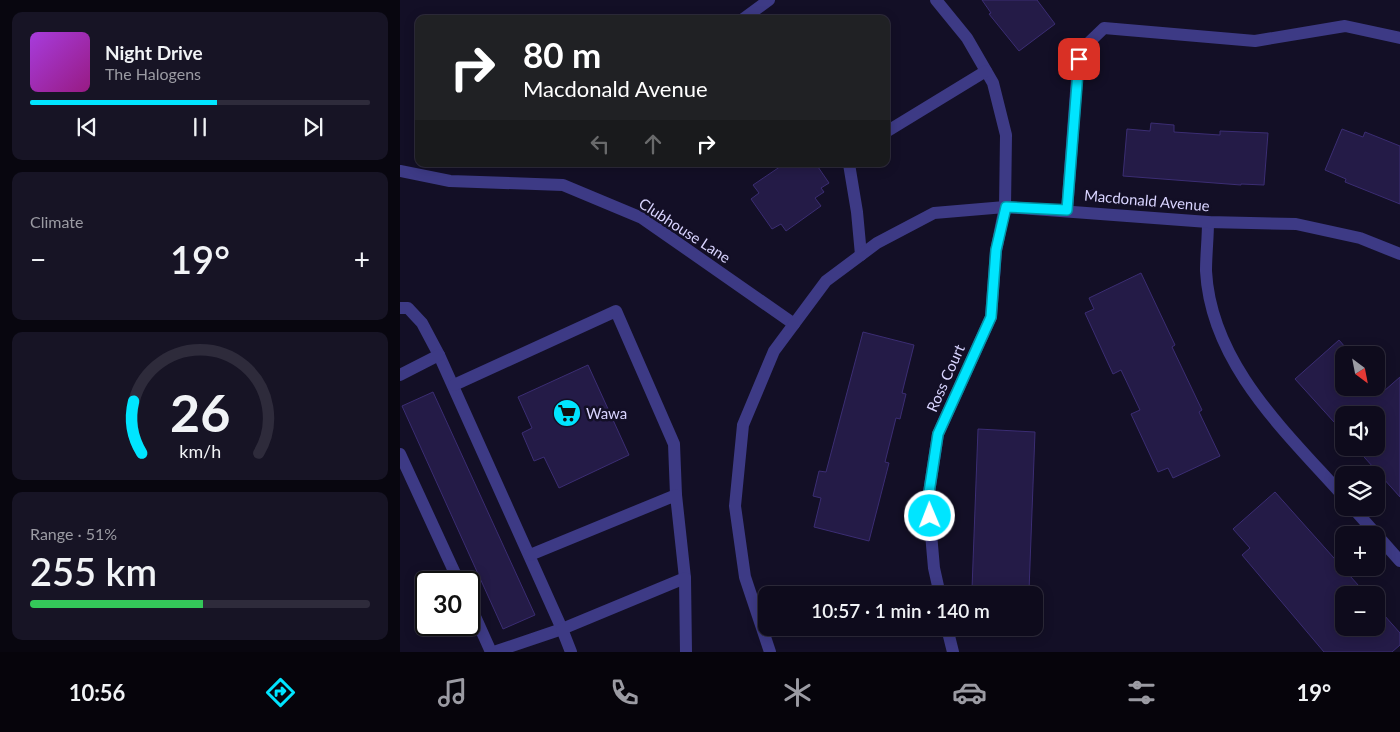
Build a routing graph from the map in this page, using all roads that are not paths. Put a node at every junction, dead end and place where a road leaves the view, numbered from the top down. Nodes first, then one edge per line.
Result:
1 (769, 0) edge
2 (936, 0) edge
3 (748, 15) edge
4 (1400, 38) edge
5 (986, 71) junction
6 (890, 130) edge
7 (850, 167) edge
8 (400, 171) edge
9 (1006, 207) junction
10 (1067, 210) junction
11 (1208, 222) junction
12 (1400, 254) edge
13 (861, 255) junction
14 (400, 308) edge
15 (794, 324) junction
16 (439, 355) junction
17 (400, 375) edge
18 (454, 385) junction
19 (400, 454) edge
20 (1335, 487) edge
21 (676, 494) junction
22 (1360, 516) edge
23 (530, 555) junction
24 (1400, 561) edge
25 (454, 571) edge
26 (686, 578) junction
27 (938, 586) edge
28 (480, 626) edge
29 (562, 629) junction
30 (949, 636) edge
31 (492, 652) edge
32 (571, 652) edge
33 (686, 652) edge
34 (770, 652) edge
35 (953, 652) edge

1 - 3 street
2 - 5 street, Ross Court
4 - 10 street
5 - 6 street
5 - 9 street, Ross Court
7 - 13 street
8 - 15 street, Clubhouse Lane
9 - 10 street, Macdonald Avenue
9 - 13 street, Macdonald Avenue
9 - 27 street, Ross Court
10 - 11 street, Macdonald Avenue
11 - 12 street, Macdonald Avenue
11 - 20 street
13 - 15 street, Macdonald Avenue
14 - 16 street
15 - 34 street, Macdonald Avenue
16 - 17 street
16 - 18 street
18 - 21 street
18 - 23 street
19 - 25 street
21 - 23 street
21 - 26 street
22 - 24 street
23 - 29 street
26 - 29 street
26 - 33 street
28 - 31 street
29 - 31 street
29 - 32 street
30 - 35 street

